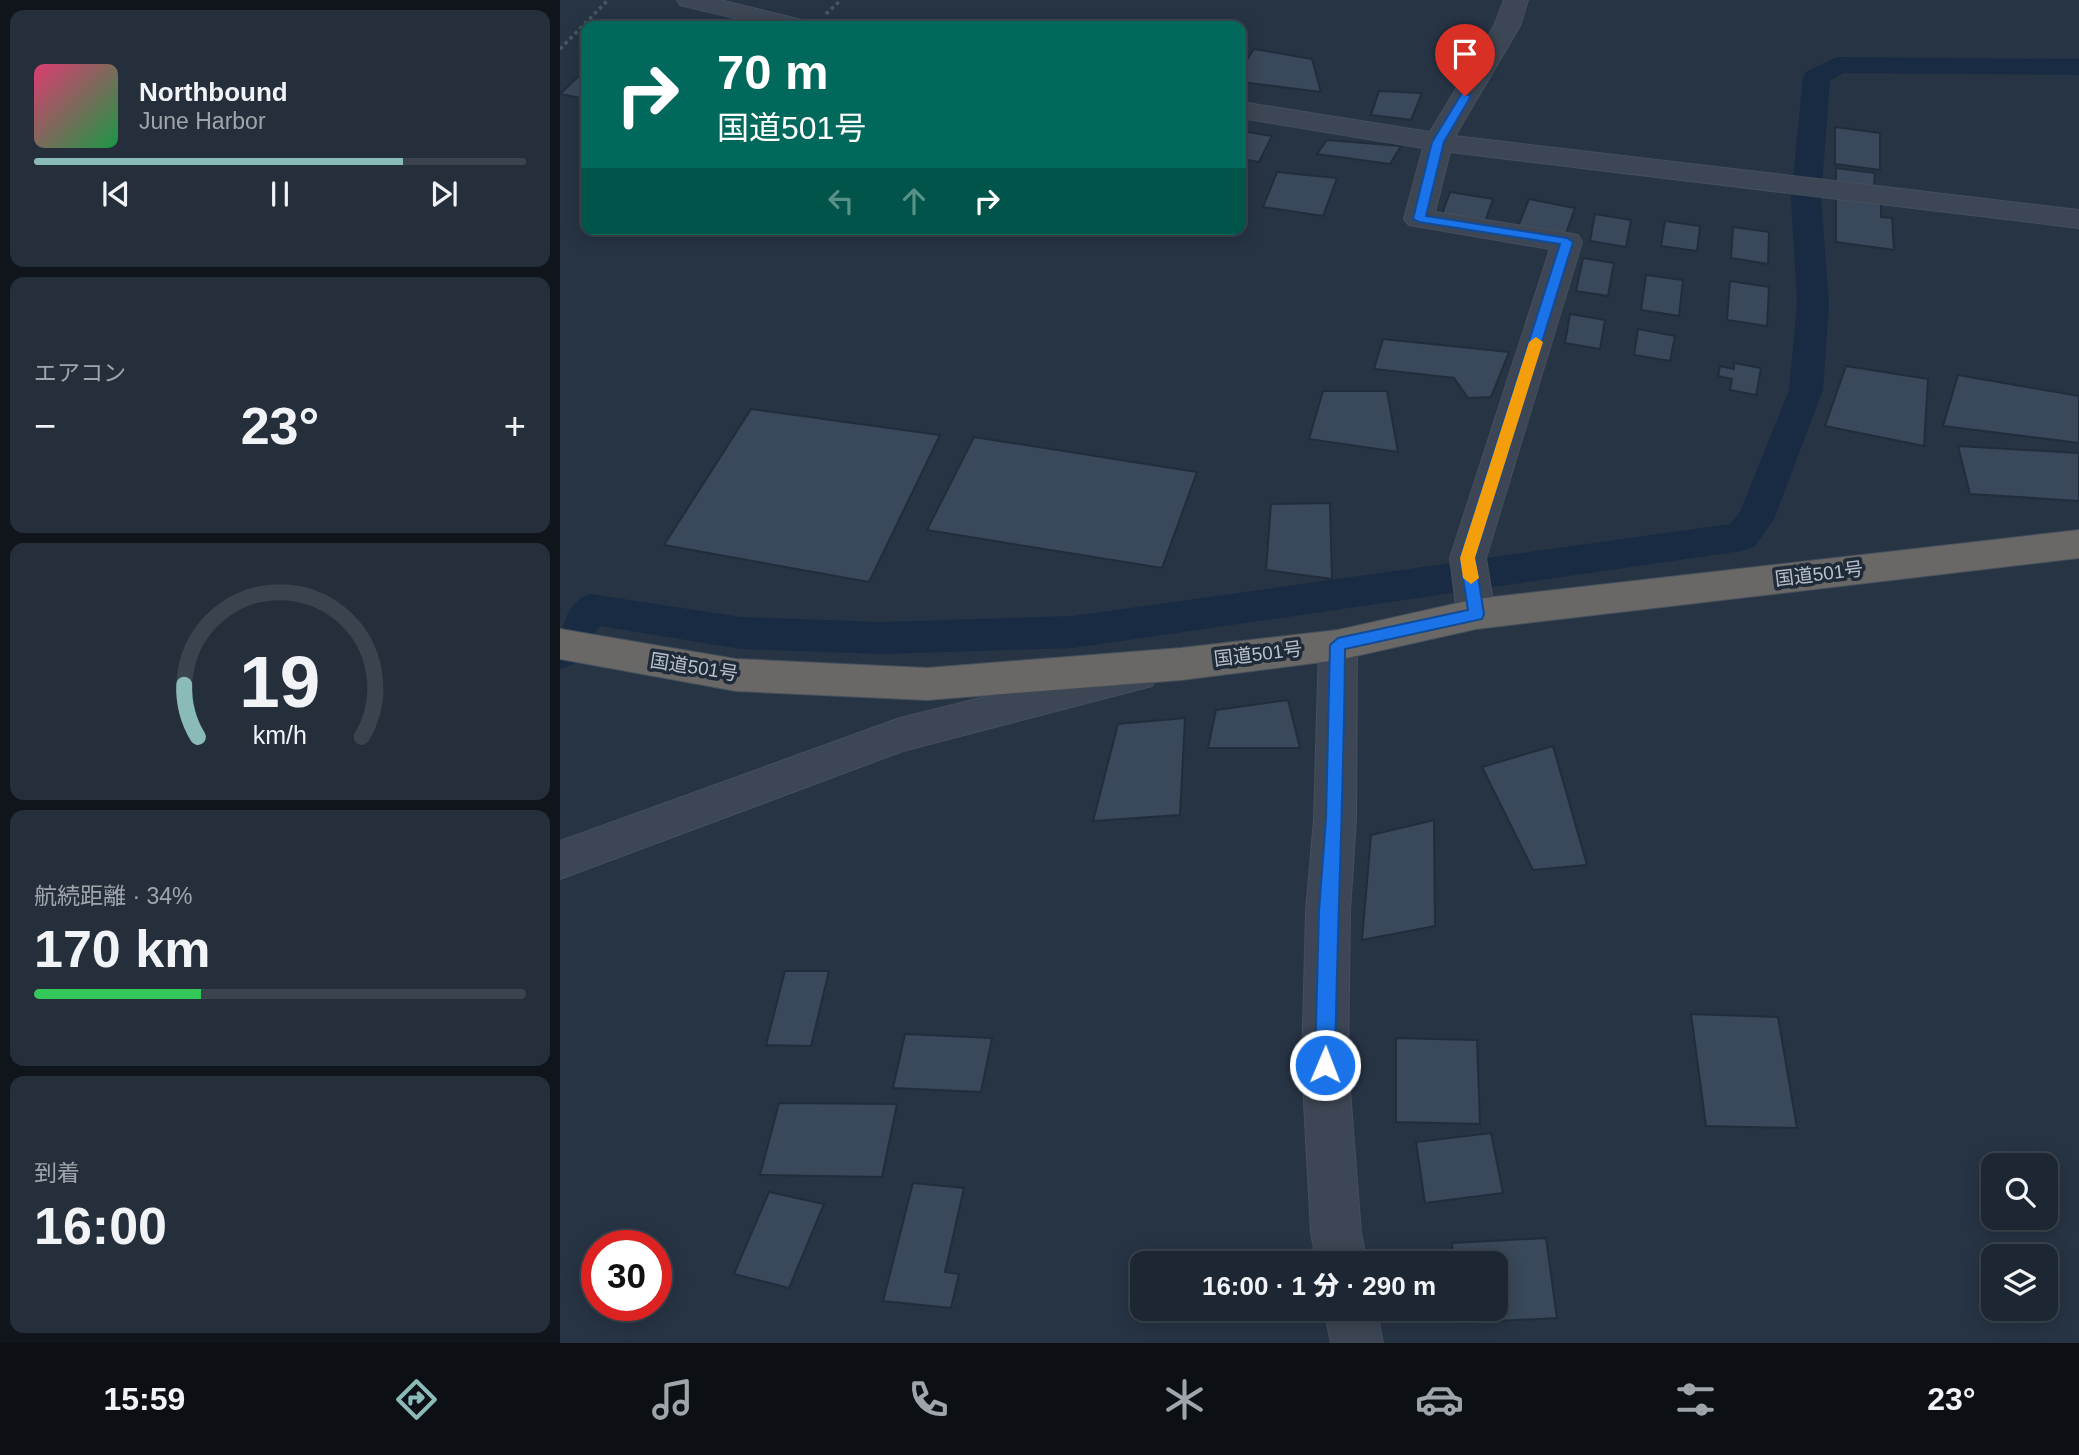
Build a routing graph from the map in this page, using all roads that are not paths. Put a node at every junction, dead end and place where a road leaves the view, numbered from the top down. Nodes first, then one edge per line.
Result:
1 (689, 0) edge
2 (1516, 0) edge
3 (776, 21) edge
4 (1246, 111) edge
5 (1438, 142) junction
6 (2079, 219) edge
7 (2079, 544) edge
8 (1472, 588) junction
9 (1338, 645) junction
10 (569, 646) edge
11 (1181, 664) junction
12 (560, 860) edge
13 (1339, 1251) edge
14 (1352, 1321) edge
15 (1357, 1343) edge

1 - 3 street
2 - 5 street
4 - 5 street
5 - 6 street
5 - 8 street
7 - 8 highway, 国道501号
8 - 9 highway, 国道501号
9 - 11 highway, 国道501号
9 - 13 street
10 - 11 highway, 国道501号
11 - 12 street
14 - 15 street

